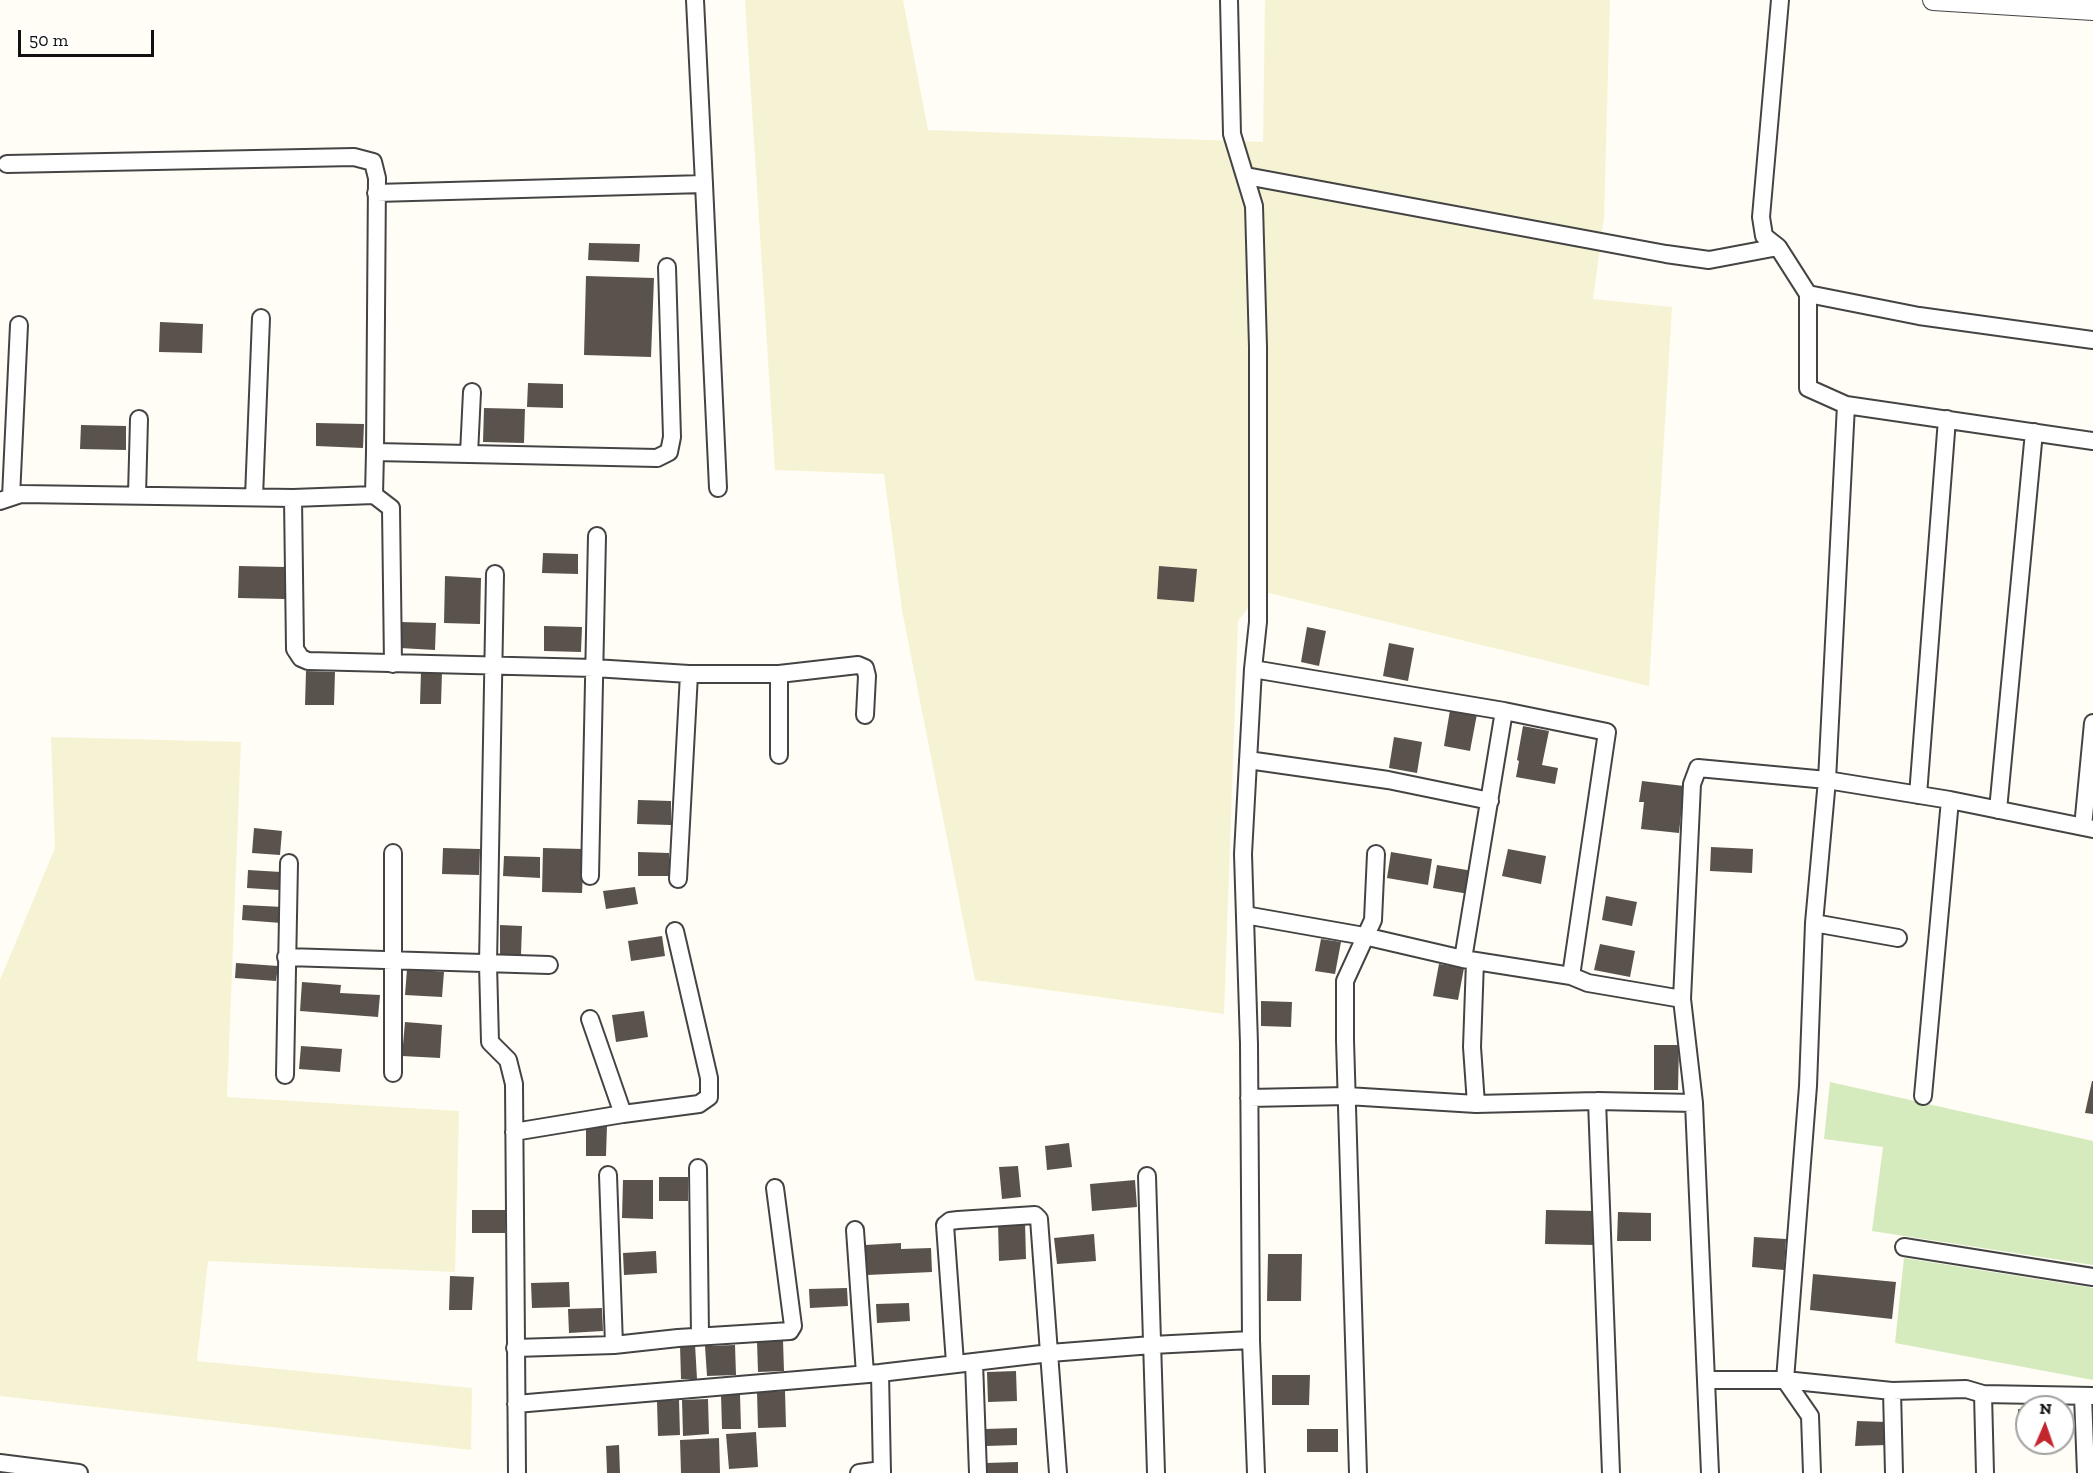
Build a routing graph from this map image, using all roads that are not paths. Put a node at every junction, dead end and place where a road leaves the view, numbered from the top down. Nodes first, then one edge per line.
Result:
1 (695, 0) edge
2 (1229, 0) edge
3 (1780, 0) edge
4 (1933, 0) edge
5 (2093, 10) edge
6 (7, 164) dead end
7 (1246, 176) junction
8 (704, 184) junction
9 (376, 193) junction
10 (1778, 247) junction
11 (667, 267) dead end
12 (1808, 294) junction
13 (261, 318) dead end
14 (19, 325) dead end
15 (2093, 340) edge
16 (472, 392) dead end
17 (1846, 405) junction
18 (139, 419) dead end
19 (1947, 419) junction
20 (2034, 432) junction
21 (2093, 441) edge
22 (375, 452) junction
23 (469, 454) junction
24 (718, 488) dead end
25 (137, 495) junction
26 (374, 495) junction
27 (254, 497) junction
28 (293, 498) junction
29 (5, 499) edge
30 (597, 536) dead end
31 (495, 573) dead end
32 (393, 664) junction
33 (493, 666) junction
34 (594, 668) junction
35 (1253, 669) junction
36 (689, 674) junction
37 (779, 674) junction
38 (1504, 711) junction
39 (865, 715) dead end
40 (2093, 723) edge
41 (779, 756) dead end
42 (1248, 760) junction
43 (1827, 780) junction
44 (1918, 795) junction
45 (1950, 800) junction
46 (1490, 801) junction
47 (1998, 810) junction
48 (2088, 828) edge
49 (393, 853) dead end
50 (1376, 854) dead end
51 (289, 863) dead end
52 (590, 876) dead end
53 (678, 879) dead end
54 (1245, 915) junction
55 (1814, 922) junction
56 (675, 931) dead end
57 (1364, 936) junction
58 (1898, 938) dead end
59 (286, 957) junction
60 (393, 960) junction
61 (1469, 960) junction
62 (488, 964) junction
63 (549, 965) dead end
64 (1571, 976) junction
65 (1682, 999) junction
66 (590, 1019) dead end
67 (393, 1073) dead end
68 (285, 1075) dead end
69 (1347, 1096) junction
70 (1923, 1096) dead end
71 (1249, 1098) junction
72 (1597, 1101) junction
73 (1694, 1103) junction
74 (1476, 1104) junction
75 (623, 1114) junction
76 (514, 1132) junction
77 (698, 1168) dead end
78 (608, 1175) dead end
79 (1147, 1176) dead end
80 (775, 1188) dead end
81 (855, 1230) dead end
82 (1904, 1247) dead end
83 (2093, 1277) edge
84 (700, 1336) junction
85 (1251, 1340) junction
86 (614, 1345) junction
87 (1152, 1345) junction
88 (515, 1348) junction
89 (1050, 1353) junction
90 (974, 1362) junction
91 (955, 1363) junction
92 (873, 1373) junction
93 (1707, 1380) junction
94 (1785, 1380) junction
95 (1892, 1391) junction
96 (1983, 1394) junction
97 (2088, 1396) edge
98 (516, 1404) junction
99 (0, 1462) edge
100 (882, 1472) edge
101 (79, 1473) edge
102 (517, 1473) edge
103 (859, 1473) edge
104 (978, 1473) edge
105 (1058, 1473) edge
106 (1156, 1473) edge
107 (1256, 1473) edge
108 (1358, 1473) edge
109 (1611, 1473) edge
110 (1710, 1473) edge
111 (1812, 1473) edge
112 (1894, 1473) edge
113 (1984, 1473) edge
114 (2086, 1473) edge

1 - 8 street
2 - 7 street
3 - 10 street
4 - 5 street
6 - 9 street
7 - 10 street
7 - 35 street
8 - 9 street
8 - 24 street
9 - 22 street
10 - 12 street
11 - 23 street
12 - 15 street
12 - 17 street
13 - 27 street
14 - 29 street
16 - 23 street
17 - 19 street
17 - 43 street
18 - 25 street
19 - 20 street
19 - 44 street
20 - 21 street
20 - 47 street
22 - 23 street
22 - 26 street
25 - 27 street
25 - 29 street
26 - 28 street
26 - 32 street
27 - 28 street
28 - 32 street
30 - 34 street
31 - 33 street
32 - 33 street
33 - 34 street
33 - 62 street
34 - 36 street
34 - 52 street
35 - 38 street
35 - 42 street
36 - 37 street
36 - 53 street
37 - 39 street
37 - 41 street
38 - 46 street
38 - 64 street
40 - 48 street
42 - 46 street
42 - 54 street
43 - 44 street
43 - 55 street
43 - 65 street
44 - 45 street
45 - 47 street
45 - 70 street
46 - 61 street
47 - 48 street
49 - 60 street
50 - 57 street
51 - 59 street
54 - 57 street
54 - 71 street
55 - 58 street
55 - 94 street
56 - 75 street
57 - 61 street
57 - 69 street
59 - 60 street
59 - 68 street
60 - 62 street
60 - 67 street
61 - 64 street
61 - 74 street
62 - 63 street
62 - 76 street
64 - 65 street
65 - 73 street
66 - 75 street
69 - 71 street
69 - 74 street
69 - 108 street
71 - 85 street
72 - 73 street
72 - 74 street
72 - 109 street
73 - 93 street
75 - 76 street
76 - 88 street
77 - 84 street
78 - 86 street
79 - 87 street
80 - 84 street
81 - 92 street
82 - 83 street
84 - 86 street
85 - 87 street
85 - 107 street
86 - 88 street
87 - 89 street
87 - 106 street
88 - 98 street
89 - 90 street
89 - 91 street
89 - 105 street
90 - 91 street
90 - 104 street
91 - 92 street
92 - 98 street
92 - 100 street
93 - 94 street
93 - 110 street
94 - 95 street
94 - 111 street
95 - 96 street
95 - 112 street
96 - 97 street
96 - 113 street
97 - 114 street
98 - 102 street
99 - 101 street
100 - 103 street

